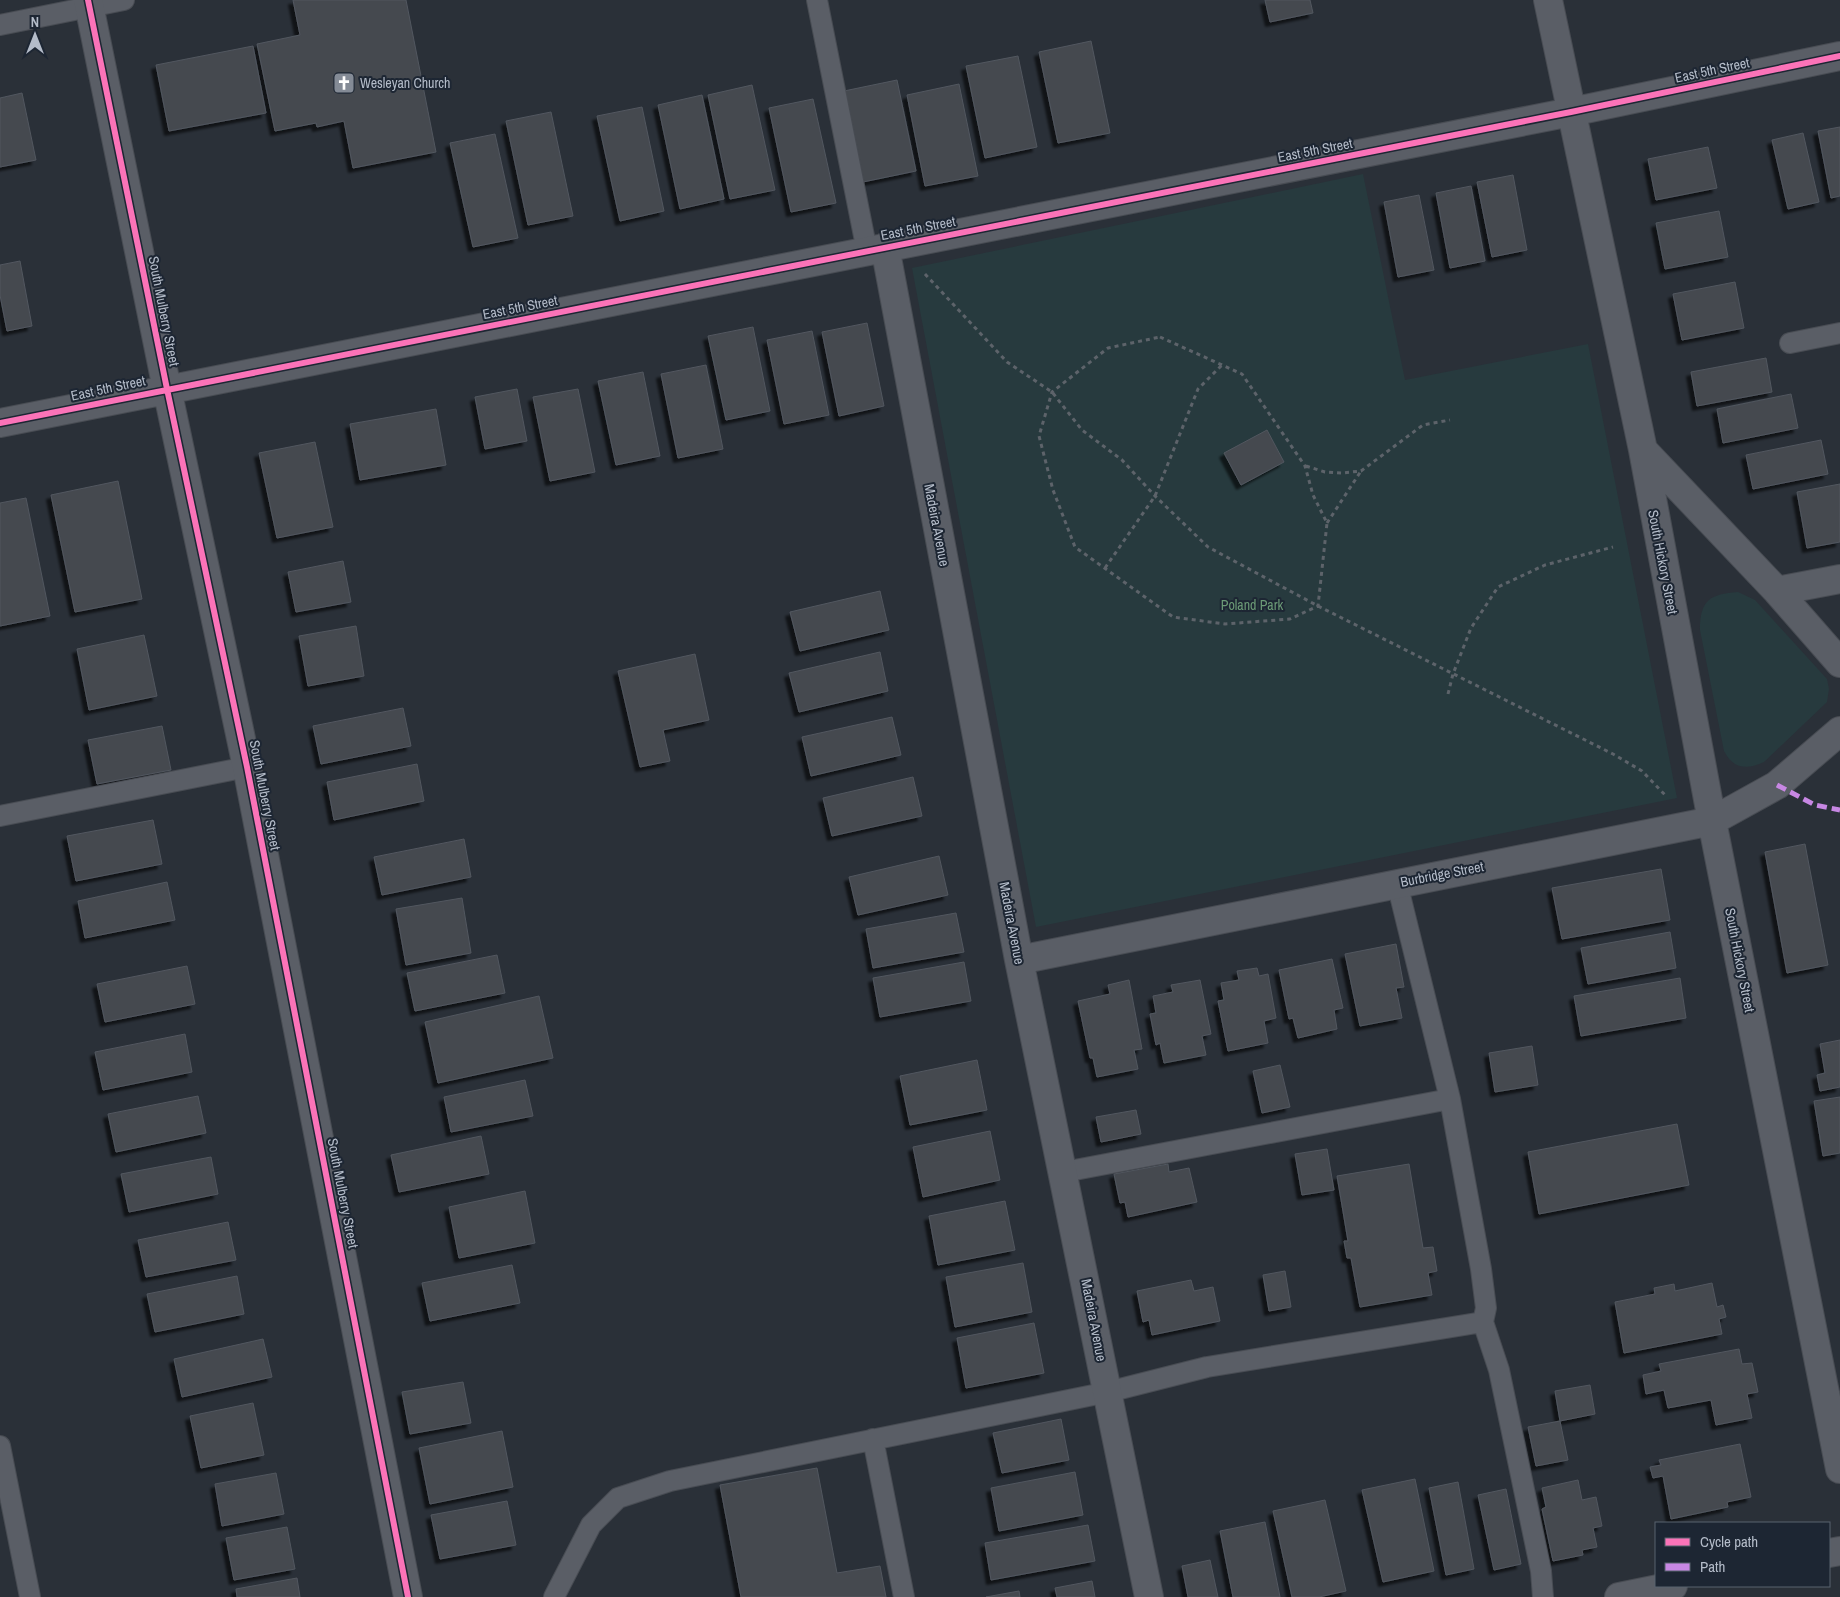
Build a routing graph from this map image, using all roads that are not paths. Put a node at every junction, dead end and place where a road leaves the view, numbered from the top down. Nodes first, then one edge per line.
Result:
1 (124, 0) edge
2 (817, 0) edge
3 (1548, 0) edge
4 (89, 4) edge
5 (0, 25) edge
6 (1840, 56) edge
7 (1571, 112) junction
8 (876, 249) junction
9 (1840, 334) edge
10 (1790, 343) dead end
11 (166, 389) junction
12 (0, 423) edge
13 (1642, 450) junction
14 (1840, 579) edge
15 (1777, 591) junction
16 (1840, 663) edge
17 (1840, 731) edge
18 (248, 767) junction
19 (0, 816) edge
20 (1712, 821) junction
21 (1397, 883) junction
22 (1019, 960) junction
23 (1450, 1100) junction
24 (1064, 1172) junction
25 (1482, 1322) junction
26 (1108, 1392) junction
27 (873, 1439) junction
28 (0, 1446) edge
29 (1840, 1469) edge
30 (1668, 1587) edge
31 (30, 1597) edge
32 (408, 1597) edge
33 (554, 1597) edge
34 (904, 1597) edge
35 (1149, 1597) edge
36 (1542, 1597) edge
37 (1619, 1597) edge

1 - 4 lane
2 - 8 lane
3 - 7 street, South Hickory Street
4 - 5 lane
4 - 11 street, South Mulberry Street
6 - 7 street, East 5th Street
7 - 8 street, East 5th Street
7 - 13 street, South Hickory Street
8 - 11 street, East 5th Street
8 - 22 street, Madeira Avenue
9 - 10 lane
11 - 12 street, East 5th Street
11 - 18 street, South Mulberry Street
13 - 15 street
13 - 20 street, South Hickory Street
14 - 15 street
15 - 16 street
17 - 20 street, Burbridge Street
18 - 19 lane
18 - 32 street, South Mulberry Street
20 - 21 street, Burbridge Street
20 - 29 street, South Hickory Street
21 - 22 street, Burbridge Street
21 - 23 lane
22 - 24 street, Madeira Avenue
23 - 24 lane
23 - 25 lane
24 - 26 street, Madeira Avenue
25 - 26 lane
25 - 36 lane
26 - 27 lane
26 - 35 street, Madeira Avenue
27 - 33 lane
27 - 34 lane
28 - 31 lane
30 - 37 street

